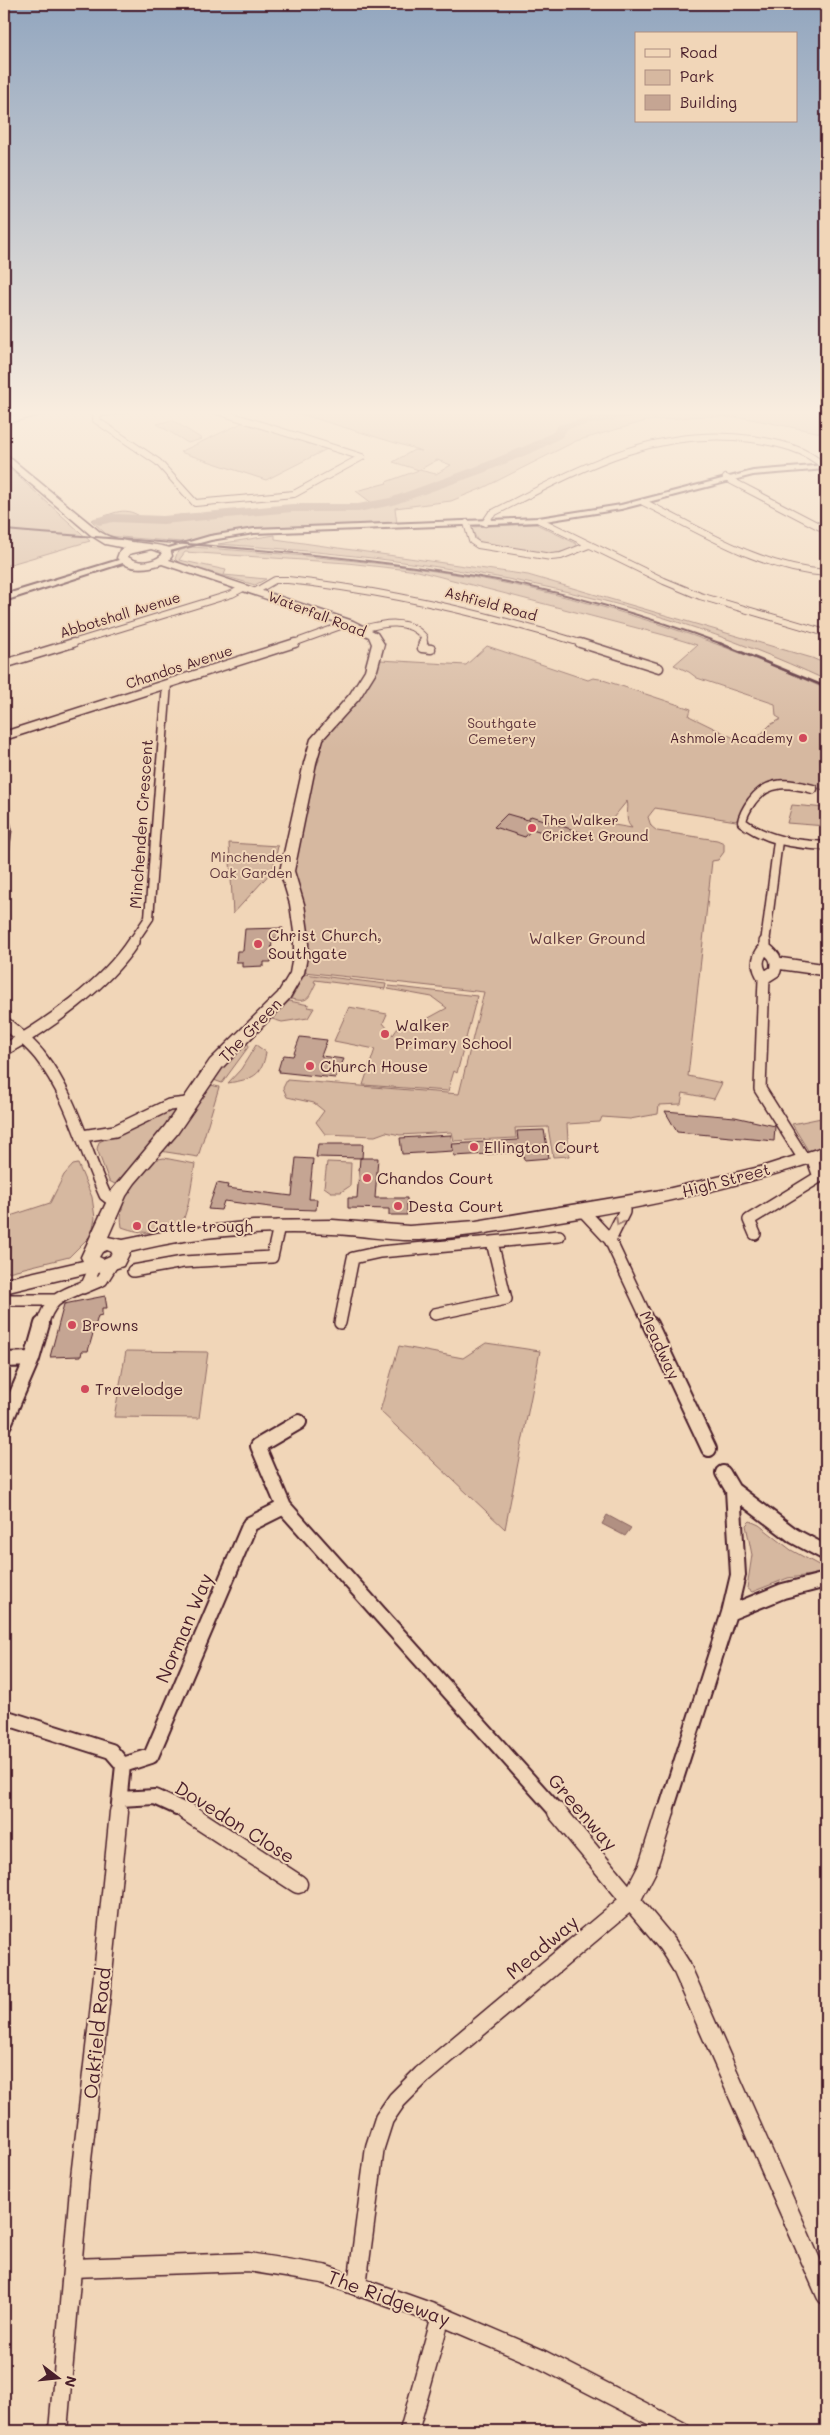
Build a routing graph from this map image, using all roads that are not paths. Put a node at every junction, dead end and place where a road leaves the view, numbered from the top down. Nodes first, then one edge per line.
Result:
1 (82, 523) edge
2 (485, 523) joint
3 (492, 523) edge
4 (544, 523) edge
5 (687, 523) edge
6 (812, 523) edge
7 (467, 524) junction
8 (826, 530) edge
9 (109, 542) junction
10 (589, 545) junction
11 (138, 547) junction
12 (165, 555) junction
13 (125, 557) junction
14 (826, 573) edge
15 (243, 588) junction
16 (256, 591) junction
17 (4, 598) edge
18 (349, 623) junction
19 (363, 629) junction
20 (826, 633) edge
21 (431, 649) dead end
22 (4, 664) edge
23 (659, 668) dead end
24 (166, 684) junction
25 (4, 735) edge
26 (813, 789) dead end
27 (4, 816) edge
28 (778, 841) junction
29 (826, 846) edge
30 (4, 854) edge
31 (765, 948) junction
32 (301, 951) joint
33 (777, 963) junction
34 (826, 970) edge
35 (764, 978) junction
36 (4, 1022) edge
37 (24, 1039) junction
38 (4, 1050) edge
39 (187, 1103) junction
40 (82, 1136) junction
41 (814, 1156) edge
42 (624, 1204) junction
43 (112, 1210) junction
44 (583, 1211) junction
45 (515, 1222) junction
46 (279, 1226) junction
47 (384, 1231) junction
48 (756, 1234) dead end
49 (559, 1236) dead end
50 (519, 1240) junction
51 (610, 1240) junction
52 (492, 1242) junction
53 (380, 1252) junction
54 (105, 1253) junction
55 (133, 1271) dead end
56 (4, 1279) edge
57 (4, 1286) edge
58 (4, 1300) edge
59 (54, 1300) junction
60 (435, 1314) dead end
61 (340, 1323) dead end
62 (32, 1359) junction
63 (4, 1360) edge
64 (299, 1422) dead end
65 (4, 1424) edge
66 (709, 1449) dead end
67 (723, 1473) dead end
68 (733, 1490) junction
69 (284, 1507) junction
70 (826, 1553) edge
71 (826, 1580) edge
72 (729, 1613) junction
73 (4, 1717) edge
74 (123, 1765) junction
75 (120, 1799) junction
76 (298, 1884) dead end
77 (631, 1900) junction
78 (72, 2268) junction
79 (357, 2285) junction
80 (826, 2295) edge
81 (441, 2316) junction
82 (58, 2431) edge
83 (409, 2431) edge
84 (681, 2431) edge

1 - 9 main road
2 - 3 street
2 - 7 street
4 - 10 street
5 - 14 street
6 - 8 street
7 - 10 street
7 - 12 street
9 - 11 main road
9 - 13 main road
10 - 20 street
11 - 12 main road
11 - 13 main road
12 - 13 main road
12 - 15 main road, Waterfall Road
13 - 17 street
15 - 16 main road, Waterfall Road
15 - 22 street, Abbotshall Avenue
16 - 18 main road, Waterfall Road
16 - 23 street, Ashfield Road
18 - 19 main road, Waterfall Road
18 - 24 street, Chandos Avenue
19 - 21 street
19 - 32 main road, Waterfall Road
24 - 25 street, Chandos Avenue
24 - 37 street, Minchenden Crescent
26 - 28 street
27 - 30 street
28 - 29 street
28 - 31 street
31 - 33 street
31 - 35 street
32 - 39 main road, The Green
33 - 34 street
33 - 35 street
35 - 41 street
36 - 37 street
37 - 38 street, Minchenden Crescent
37 - 40 street
39 - 40 street
39 - 43 main road, The Green
40 - 43 street
41 - 42 main road, High Street
41 - 48 street
42 - 44 main road, High Street
42 -> 51 street
43 - 54 main road, The Green
44 - 45 main road, High Street
44 - 51 street, Meadway
45 - 47 main road, High Street
45 - 50 street
46 - 47 main road, High Street
46 - 54 main road, High Street
46 - 55 street
47 - 53 street
49 - 50 street
50 - 52 street
51 - 66 street, Meadway
52 - 53 street
52 - 60 street
53 - 61 street
54 - 56 main road
54 - 57 main road
54 - 59 street
58 - 59 street
59 - 62 street
62 - 63 street
62 - 65 street
64 - 69 street, Greenway
67 - 68 street, Meadway
68 - 70 street
68 - 72 street, Meadway
69 - 74 street, Norman Way
69 - 77 street, Greenway
71 - 72 street
72 - 77 street, Meadway
73 - 74 street
74 - 75 street, Oakfield Road
75 - 76 street, Dovedon Close
75 - 78 street, Oakfield Road
77 - 79 street, Meadway
77 - 80 street, Greenway
78 - 79 street, The Ridgeway
78 - 82 street, Oakfield Road
79 - 81 street, The Ridgeway
81 - 83 street
81 - 84 street, The Ridgeway

